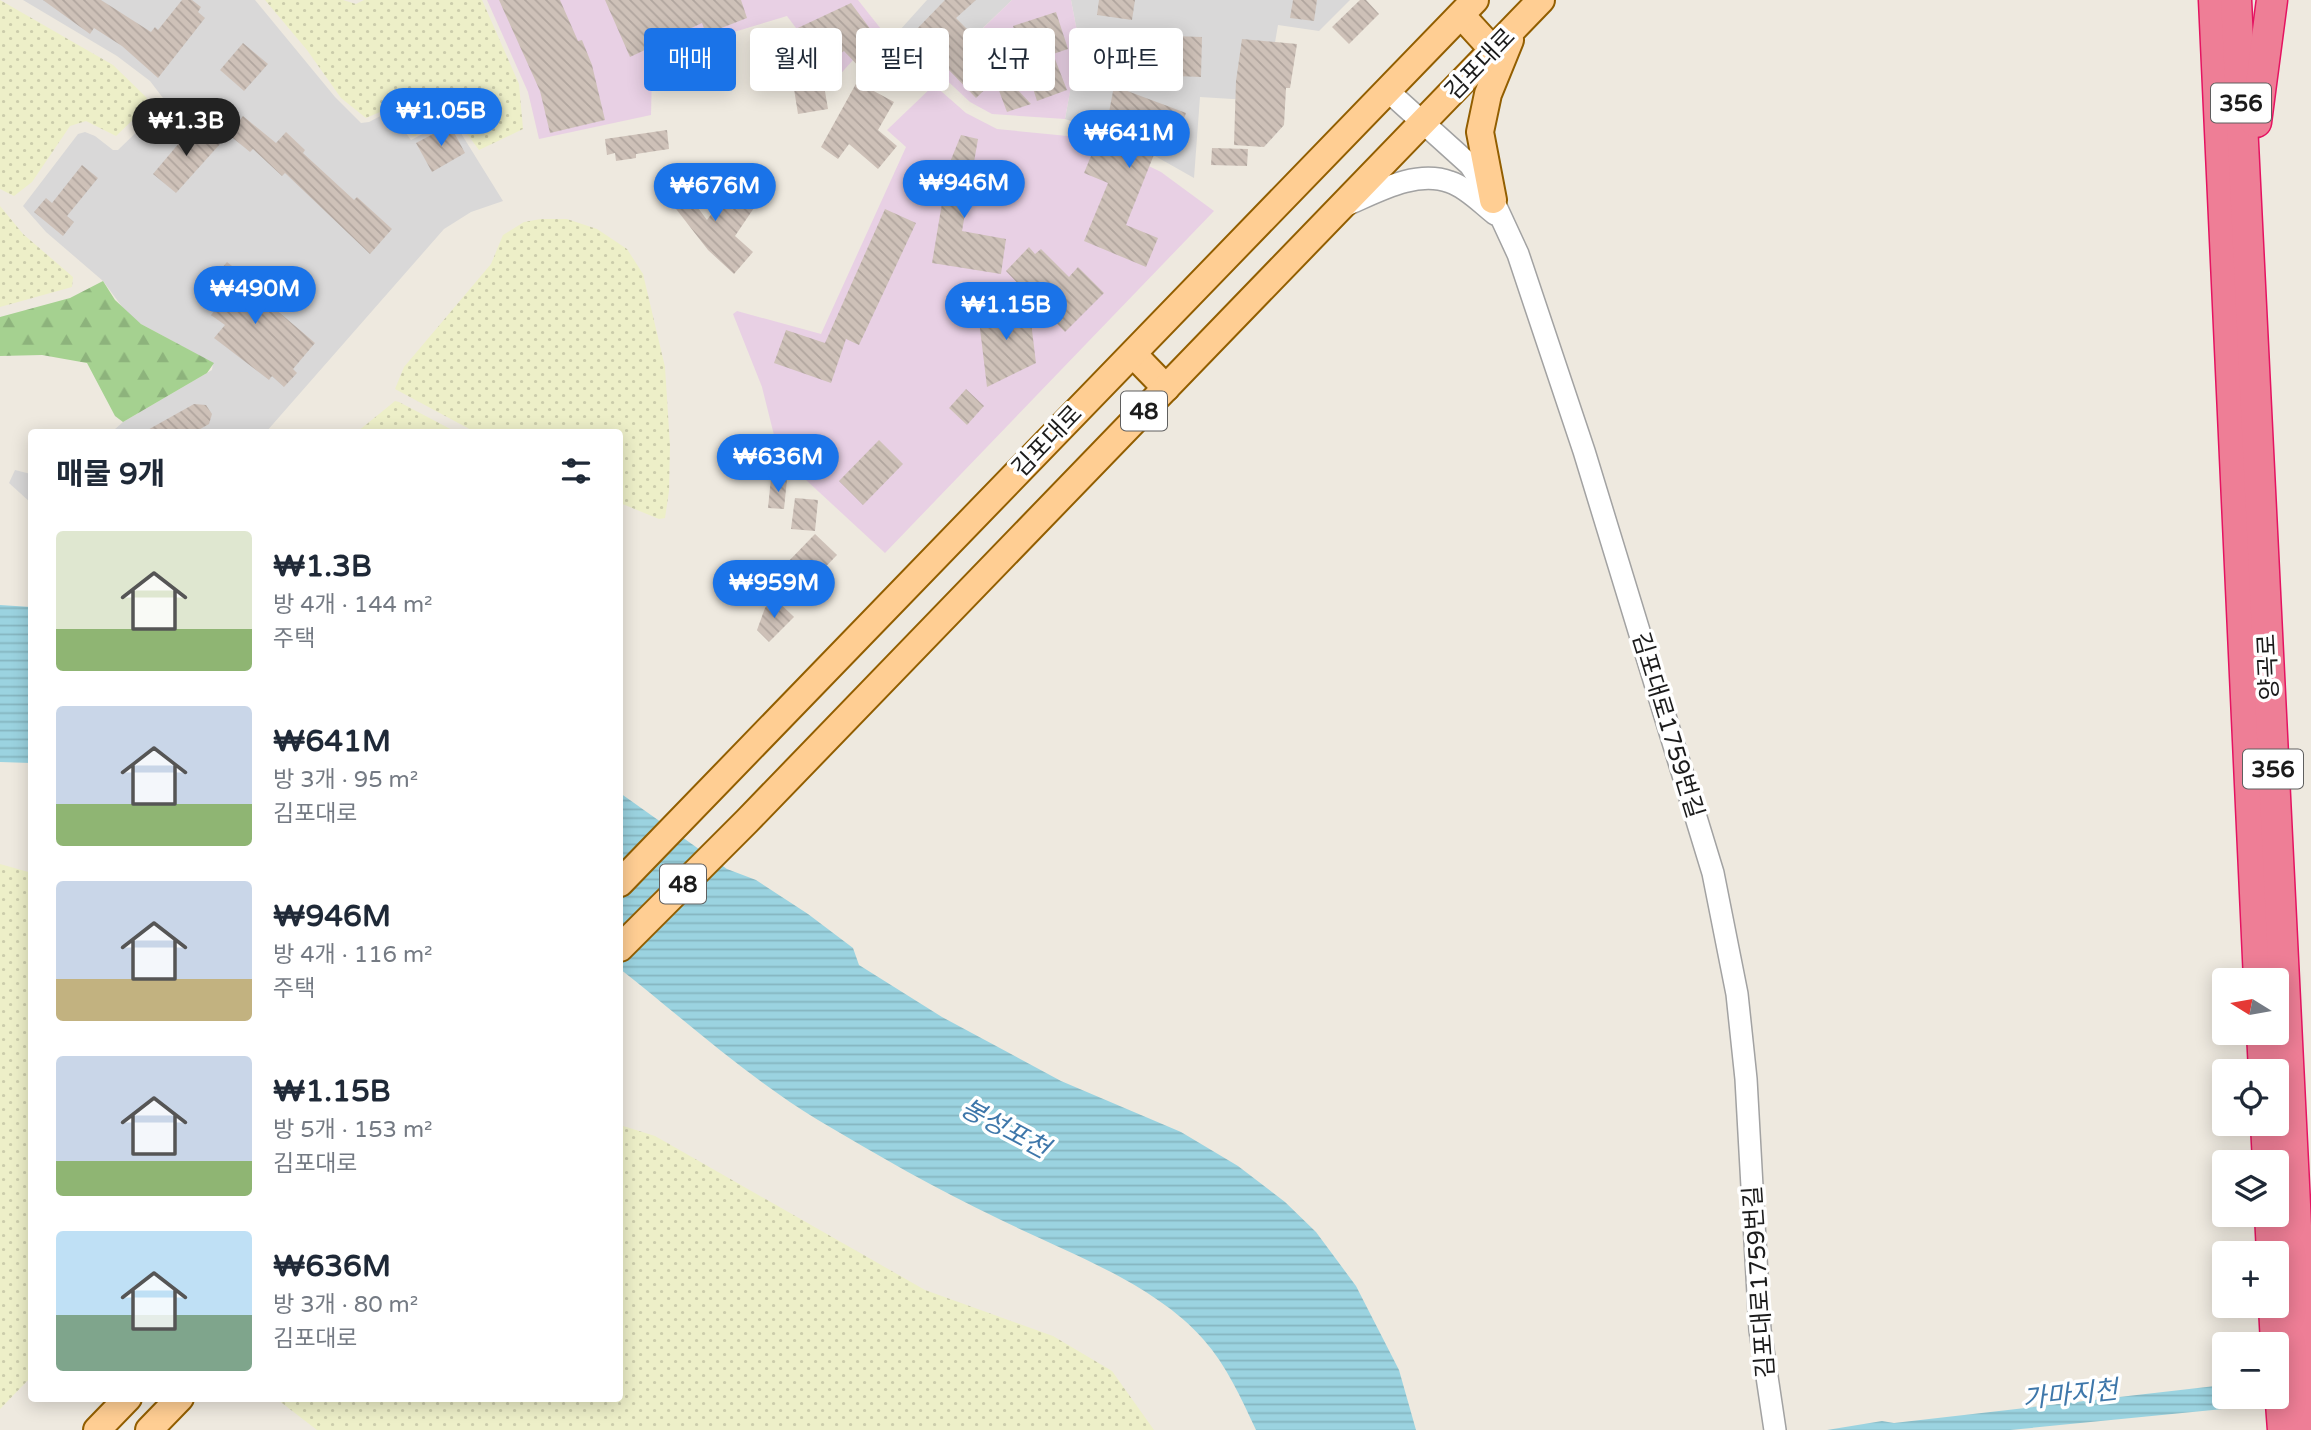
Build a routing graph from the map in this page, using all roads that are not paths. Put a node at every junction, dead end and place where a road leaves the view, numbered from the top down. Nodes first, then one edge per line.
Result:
1 (1541, 0) edge
2 (2199, 0) edge
3 (2214, 0) edge
4 (2236, 0) edge
5 (2272, 0) edge
6 (1468, 8) edge
7 (1517, 25) junction
8 (1493, 50) junction
9 (1388, 92) junction
10 (1423, 123) junction
11 (2235, 204) junction
12 (1342, 207) junction
13 (1498, 210) junction
14 (1133, 354) junction
15 (1166, 388) junction
16 (623, 880) edge
17 (623, 945) edge
18 (2259, 968) edge
19 (2282, 1332) edge
20 (2289, 1367) edge
21 (124, 1402) edge
22 (176, 1402) edge
23 (2283, 1409) edge
24 (1773, 1425) edge
25 (97, 1430) edge
26 (149, 1430) edge
27 (2283, 1430) edge
28 (2306, 1430) edge

1 - 7 main road, 김포대로 / 48
2 - 11 highway
3 - 11 highway, 양곡로 / 356
4 - 11 highway, 양곡로 / 356
5 - 11 highway
6 - 8 main road
6 - 9 main road, 김포대로 / 48
7 - 8 main road, 김포대로 / 48
7 - 13 main road
8 - 10 main road, 김포대로 / 48
9 - 10 street, 김포대로1759번길
9 - 14 main road, 김포대로 / 48
10 - 12 main road, 김포대로 / 48
10 - 13 street, 김포대로1759번길
11 - 18 highway, 양곡로 / 356
11 - 19 highway, 양곡로 / 356
12 - 13 street
12 - 15 main road, 김포대로 / 48
13 - 24 street, 김포대로1759번길
14 - 15 main road
14 - 16 main road, 김포대로 / 48
15 - 17 main road, 김포대로 / 48
20 - 28 highway, 356
21 - 25 main road
22 - 26 main road
23 - 27 highway, 356

